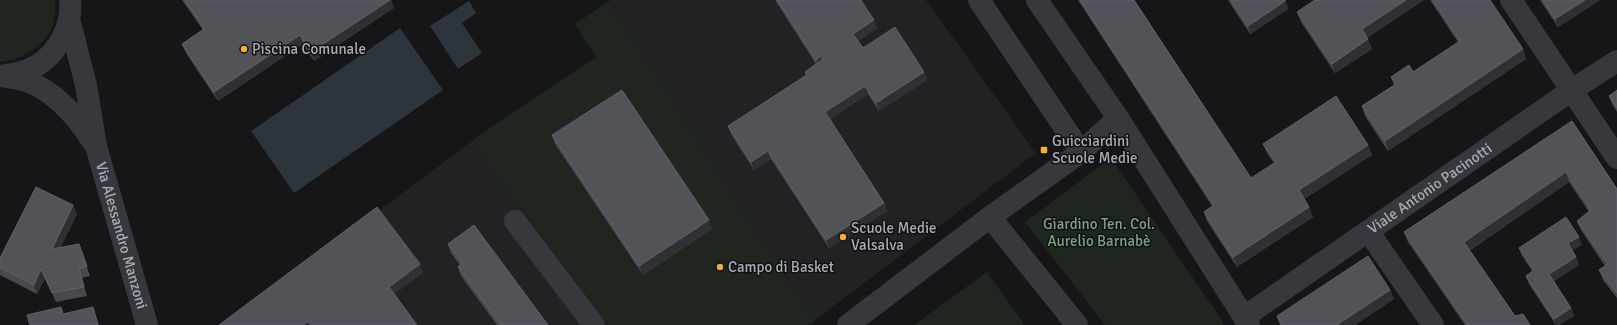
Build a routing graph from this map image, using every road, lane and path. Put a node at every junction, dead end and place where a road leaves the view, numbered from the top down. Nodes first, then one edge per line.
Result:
1 (979, 0) edge
2 (1037, 0) edge
3 (1511, 0) edge
4 (70, 6) edge
5 (1617, 61) edge
6 (1, 76) edge
7 (1572, 90) junction
8 (1118, 118) junction
9 (96, 146) junction
10 (1081, 152) junction
11 (1617, 158) edge
12 (990, 217) junction
13 (515, 221) dead end
14 (1368, 232) junction
15 (1247, 321) edge
16 (147, 325) edge
17 (594, 325) edge
18 (848, 325) edge
19 (1077, 325) edge
20 (1433, 325) edge

1 - 10 street
2 - 8 street
3 - 7 street
4 - 6 street
4 - 9 street, Via Alessandro Manzoni
5 - 7 street, Viale Antonio Pacinotti
6 - 9 street, Via Alessandro Manzoni
7 - 11 street
7 - 14 street, Viale Antonio Pacinotti
8 - 10 street
8 - 15 street
9 - 16 street, Via Alessandro Manzoni
10 - 12 street
12 - 18 street
12 - 19 street
13 - 17 street
14 - 15 street, Viale Antonio Pacinotti
14 - 20 street

